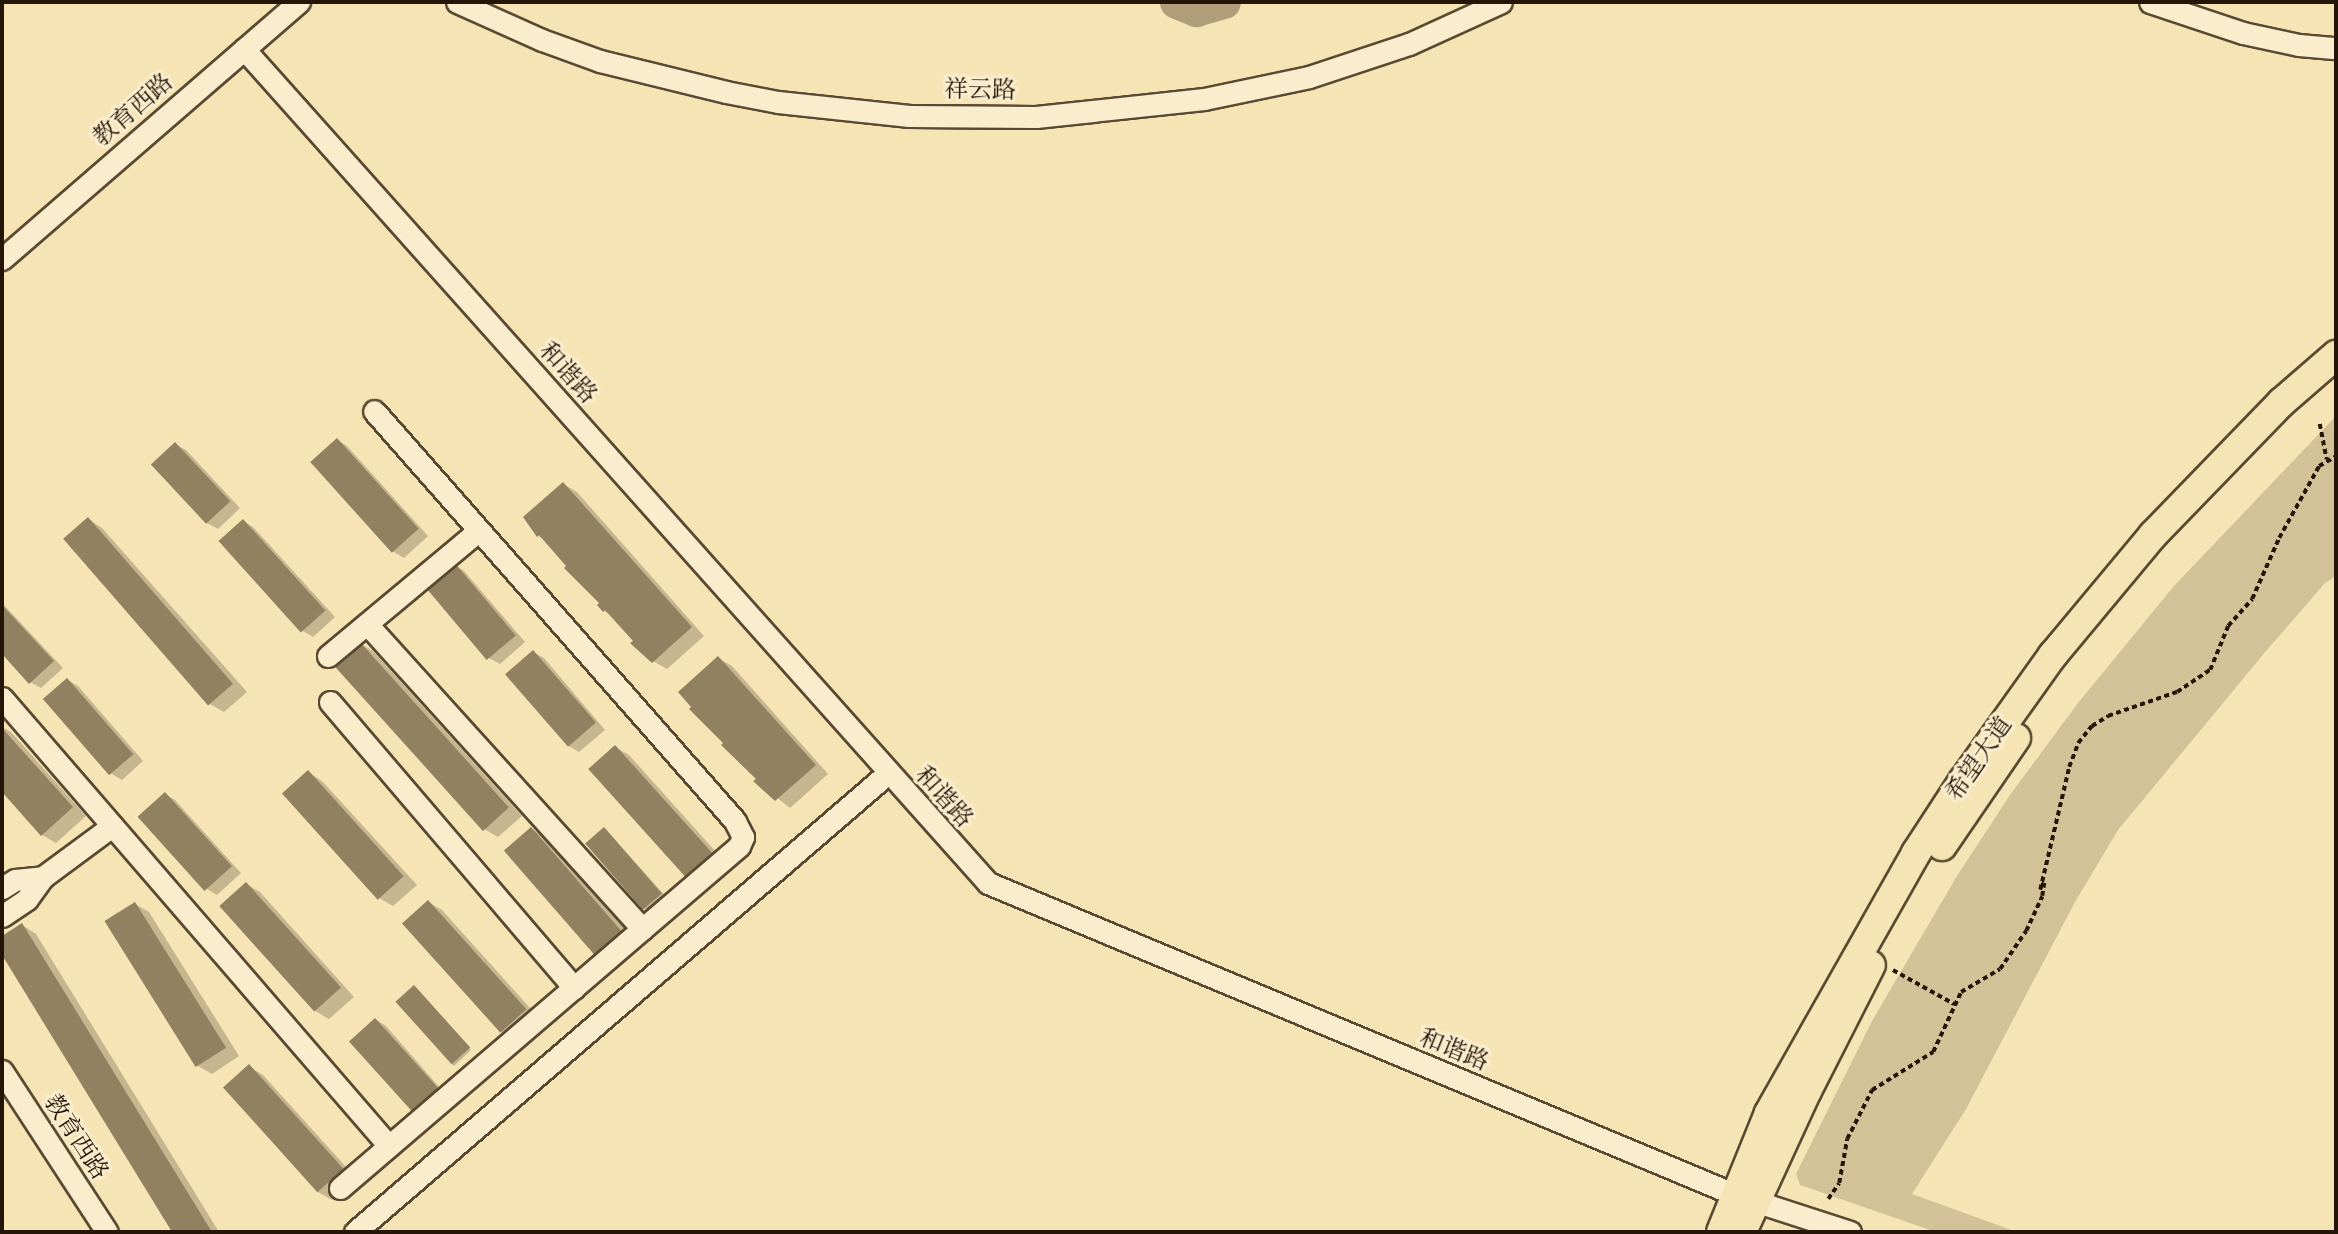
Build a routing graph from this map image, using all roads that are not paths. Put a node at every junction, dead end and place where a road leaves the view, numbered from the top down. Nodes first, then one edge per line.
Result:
1 (299, 2) edge
2 (457, 2) edge
3 (1502, 2) edge
4 (2150, 2) edge
5 (2336, 48) edge
6 (244, 49) junction
7 (2, 259) edge
8 (2336, 355) edge
9 (2336, 379) edge
10 (374, 411) dead end
11 (478, 531) junction
12 (367, 624) junction
13 (328, 656) dead end
14 (2, 698) edge
15 (330, 702) dead end
16 (888, 774) junction
17 (112, 826) junction
18 (43, 877) junction
19 (2, 888) edge
20 (2, 916) edge
21 (643, 929) junction
22 (574, 988) junction
23 (2, 1071) edge
24 (389, 1146) junction
25 (340, 1188) dead end
26 (1745, 1198) junction
27 (107, 1232) edge
28 (355, 1232) edge
29 (1721, 1232) edge
30 (1742, 1232) edge
31 (1850, 1232) edge

1 - 6 street, 教育西路
2 - 3 street, 祥云路
4 - 5 street
6 - 7 street, 教育西路
6 - 16 street, 和谐路
8 - 26 main road, 希望大道
9 - 26 main road, 希望大道
10 - 11 street
11 - 12 street
11 - 21 street
12 - 13 street
12 - 21 street
14 - 17 street
15 - 22 street
16 - 26 street, 和谐路
16 - 28 street
17 - 18 street
17 - 24 street
18 - 19 street
18 - 20 street
21 - 22 street
22 - 24 street
23 - 27 street, 教育西路
24 - 25 street
26 - 29 main road, 希望大道
26 - 30 main road, 希望大道
26 - 31 street, 和谐路

